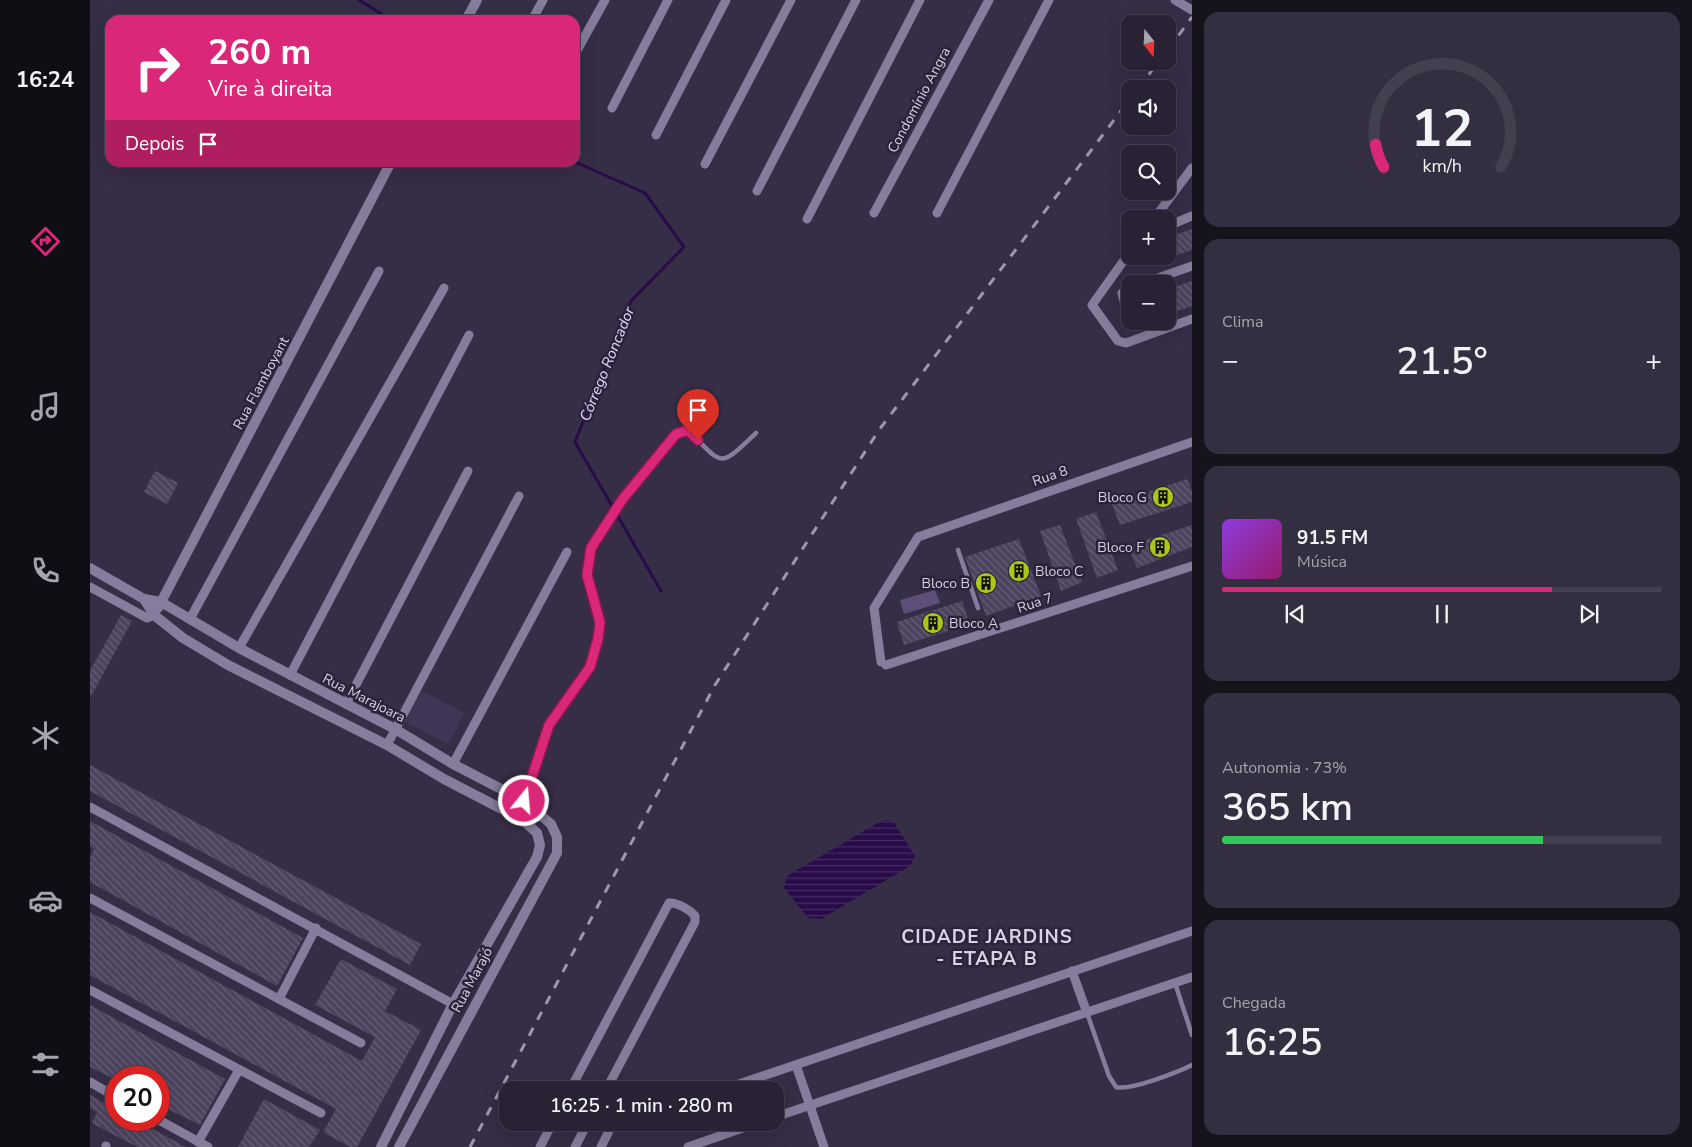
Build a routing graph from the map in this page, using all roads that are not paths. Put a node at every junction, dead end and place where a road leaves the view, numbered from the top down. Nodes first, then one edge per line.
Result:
1 (476, 0) edge
2 (543, 0) edge
3 (605, 0) edge
4 (668, 0) edge
5 (726, 0) edge
6 (791, 0) edge
7 (856, 0) edge
8 (920, 0) edge
9 (989, 0) edge
10 (1049, 0) edge
11 (1175, 0) edge
12 (1192, 10) edge
13 (468, 15) edge
14 (535, 15) edge
15 (580, 45) edge
16 (612, 108) dead end
17 (656, 135) dead end
18 (705, 164) dead end
19 (388, 167) edge
20 (1192, 168) edge
21 (756, 191) dead end
22 (1161, 210) edge
23 (874, 213) dead end
24 (937, 213) dead end
25 (1192, 216) edge
26 (807, 220) dead end
27 (1176, 223) edge
28 (1121, 265) edge
29 (1192, 266) edge
30 (378, 271) dead end
31 (1166, 275) edge
32 (444, 288) dead end
33 (1192, 319) edge
34 (469, 335) dead end
35 (756, 433) dead end
36 (1192, 442) edge
37 (468, 471) dead end
38 (519, 496) dead end
39 (958, 550) dead end
40 (567, 552) dead end
41 (1192, 566) edge
42 (90, 568) edge
43 (90, 587) edge
44 (144, 599) junction
45 (161, 602) junction
46 (978, 608) dead end
47 (154, 616) junction
48 (190, 619) junction
49 (239, 648) junction
50 (884, 664) joint
51 (290, 675) junction
52 (346, 704) junction
53 (395, 729) junction
54 (387, 745) junction
55 (453, 764) junction
56 (524, 801) junction
57 (90, 807) edge
58 (551, 824) junction
59 (537, 833) junction
60 (90, 898) edge
61 (316, 928) junction
62 (1192, 931) edge
63 (1072, 971) junction
64 (1192, 977) edge
65 (1175, 983) junction
66 (90, 990) edge
67 (279, 999) junction
68 (453, 1004) junction
69 (1087, 1013) junction
70 (1192, 1035) edge
71 (362, 1043) dead end
72 (430, 1053) junction
73 (445, 1061) junction
74 (796, 1065) junction
75 (1192, 1066) edge
76 (238, 1070) junction
77 (575, 1081) edge
78 (611, 1081) edge
79 (748, 1081) edge
80 (90, 1082) edge
81 (105, 1091) edge
82 (809, 1106) junction
83 (321, 1114) dead end
84 (784, 1114) edge
85 (170, 1126) edge
86 (548, 1131) edge
87 (583, 1131) edge
88 (609, 1131) edge
89 (738, 1131) edge
90 (198, 1142) junction
91 (703, 1145) edge
92 (208, 1147) edge
93 (381, 1147) edge
94 (399, 1147) edge
95 (540, 1147) edge
96 (575, 1147) edge
97 (601, 1147) edge
98 (688, 1147) edge
99 (824, 1147) edge

1 - 13 street
2 - 14 street
3 - 15 street
4 - 16 street
5 - 17 street
6 - 18 street
7 - 21 street
8 - 26 street
9 - 23 street, Condomínio Angra
10 - 24 street
11 - 12 street
19 - 45 street, Rua Flamboyant
20 - 22 street
25 - 27 street
28 - 33 street
29 - 31 street
30 - 48 street
32 - 49 street
34 - 51 street
35 - 56 lane
36 - 50 street, Rua 8
37 - 52 street
38 - 53 street
39 - 46 lane
40 - 55 street
41 - 50 street, Rua 7
42 - 44 street
43 - 47 street
44 - 45 street
44 - 47 street
45 - 47 street, Rua Flamboyant
45 - 48 street, Rua Marajoara
47 - 54 street
48 - 49 street, Rua Marajoara
49 - 51 street, Rua Marajoara
51 - 52 street, Rua Marajoara
52 - 53 street, Rua Marajoara
53 - 54 street
53 - 55 street, Rua Marajoara
54 - 59 street
55 - 56 street, Rua Marajoara
56 - 58 street, Rua Marajoara
57 - 61 street
58 - 59 street
58 - 73 street, Rua Marajó
59 - 68 street, Rua Marajó
60 - 67 street
61 - 67 street
61 - 68 street
62 - 63 street
63 - 69 street
63 - 74 street
64 - 65 street
65 - 69 street
65 - 70 lane
66 - 76 street
67 - 71 street
68 - 72 street, Rua Marajó
69 - 75 lane
69 - 82 street
72 - 73 street
72 - 93 street, Rua Marajó
73 - 94 street, Rua Marajó
74 - 79 street
74 - 82 street
76 - 83 street
76 - 90 street
77 - 78 street
80 - 81 street
82 - 84 street
82 - 99 street
85 - 90 street
86 - 95 street
87 - 96 street
88 - 97 street
89 - 91 street
90 - 92 street
91 - 98 street

